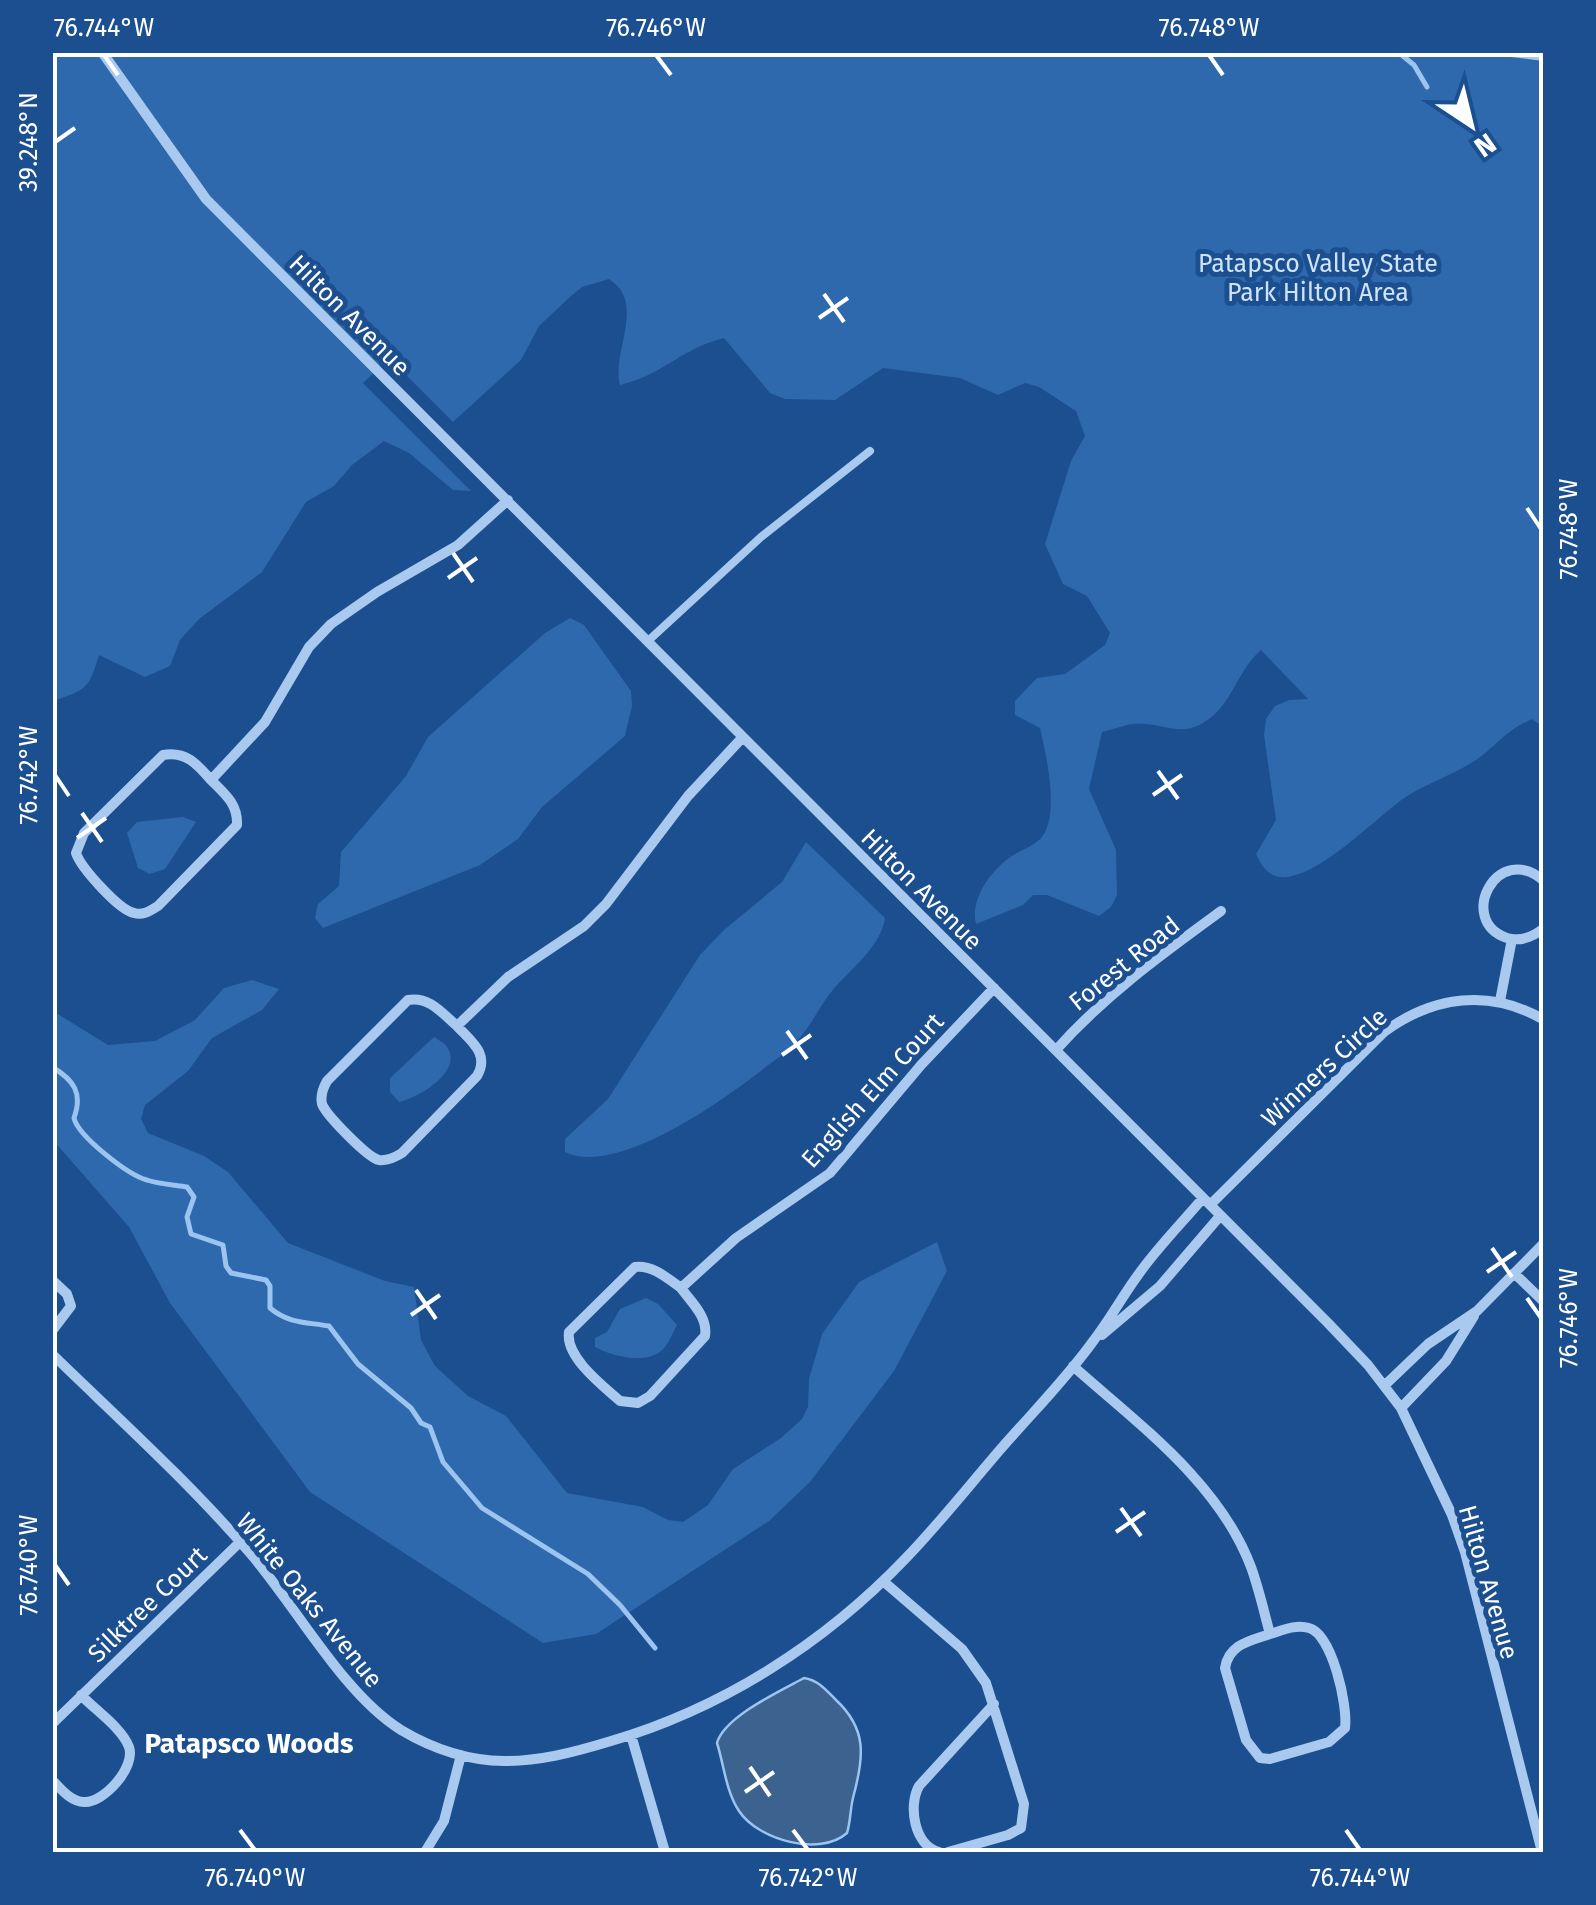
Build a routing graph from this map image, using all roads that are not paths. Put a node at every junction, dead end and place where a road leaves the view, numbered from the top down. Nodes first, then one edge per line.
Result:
1 (102, 52) edge
2 (1502, 52) edge
3 (1544, 58) edge
4 (870, 451) dead end
5 (508, 500) junction
6 (648, 641) junction
7 (742, 738) junction
8 (211, 780) junction
9 (1544, 882) edge
10 (1221, 911) dead end
11 (1544, 928) edge
12 (1512, 939) junction
13 (994, 988) junction
14 (1500, 1000) junction
15 (1544, 1020) edge
16 (457, 1026) junction
17 (1056, 1050) junction
18 (1206, 1202) junction
19 (1220, 1216) junction
20 (1544, 1243) edge
21 (1514, 1273) junction
22 (52, 1280) edge
23 (681, 1288) junction
24 (1544, 1302) edge
25 (1477, 1311) junction
26 (52, 1331) edge
27 (1093, 1342) junction
28 (52, 1354) edge
29 (1073, 1366) junction
30 (1385, 1385) junction
31 (1401, 1408) junction
32 (240, 1542) junction
33 (883, 1581) junction
34 (1270, 1634) junction
35 (81, 1695) junction
36 (994, 1704) junction
37 (52, 1724) edge
38 (631, 1735) junction
39 (461, 1755) junction
40 (52, 1780) edge
41 (426, 1852) edge
42 (665, 1852) edge
43 (938, 1852) edge
44 (948, 1852) edge
45 (1542, 1852) edge

1 - 5 street, Hilton Avenue
2 - 3 lane
4 - 6 lane
5 - 6 street, Hilton Avenue
5 - 8 street
6 - 7 street, Hilton Avenue
7 - 13 street, Hilton Avenue
7 - 16 street
8 - 8 street
9 - 12 street
10 - 17 street, Forest Road
11 - 12 street
12 - 14 street
13 - 17 street, Hilton Avenue
13 - 23 street, English Elm Court
14 - 15 street, Winners Circle
14 - 18 street, Winners Circle
16 - 16 street
17 - 18 street, Hilton Avenue
18 - 19 street, Hilton Avenue
18 - 27 street, White Oaks Avenue
19 - 27 street, White Oaks Avenue
19 - 30 street, Hilton Avenue
20 - 21 street
21 - 24 street
21 - 25 street
22 - 26 street
23 - 23 street
25 - 30 street
25 - 31 street
27 - 29 street, White Oaks Avenue
28 - 32 street, White Oaks Avenue
29 - 33 street, White Oaks Avenue
29 - 34 street
30 - 31 street, Hilton Avenue
31 - 45 street, Hilton Avenue
32 - 35 street, Silktree Court
32 - 39 street, White Oaks Avenue
33 - 36 street
33 - 38 street, White Oaks Avenue
34 - 34 street
35 - 37 street, Silktree Court
35 - 40 street, Silktree Court
36 - 43 street
36 - 44 street
38 - 39 street, White Oaks Avenue
38 - 42 street
39 - 41 street

